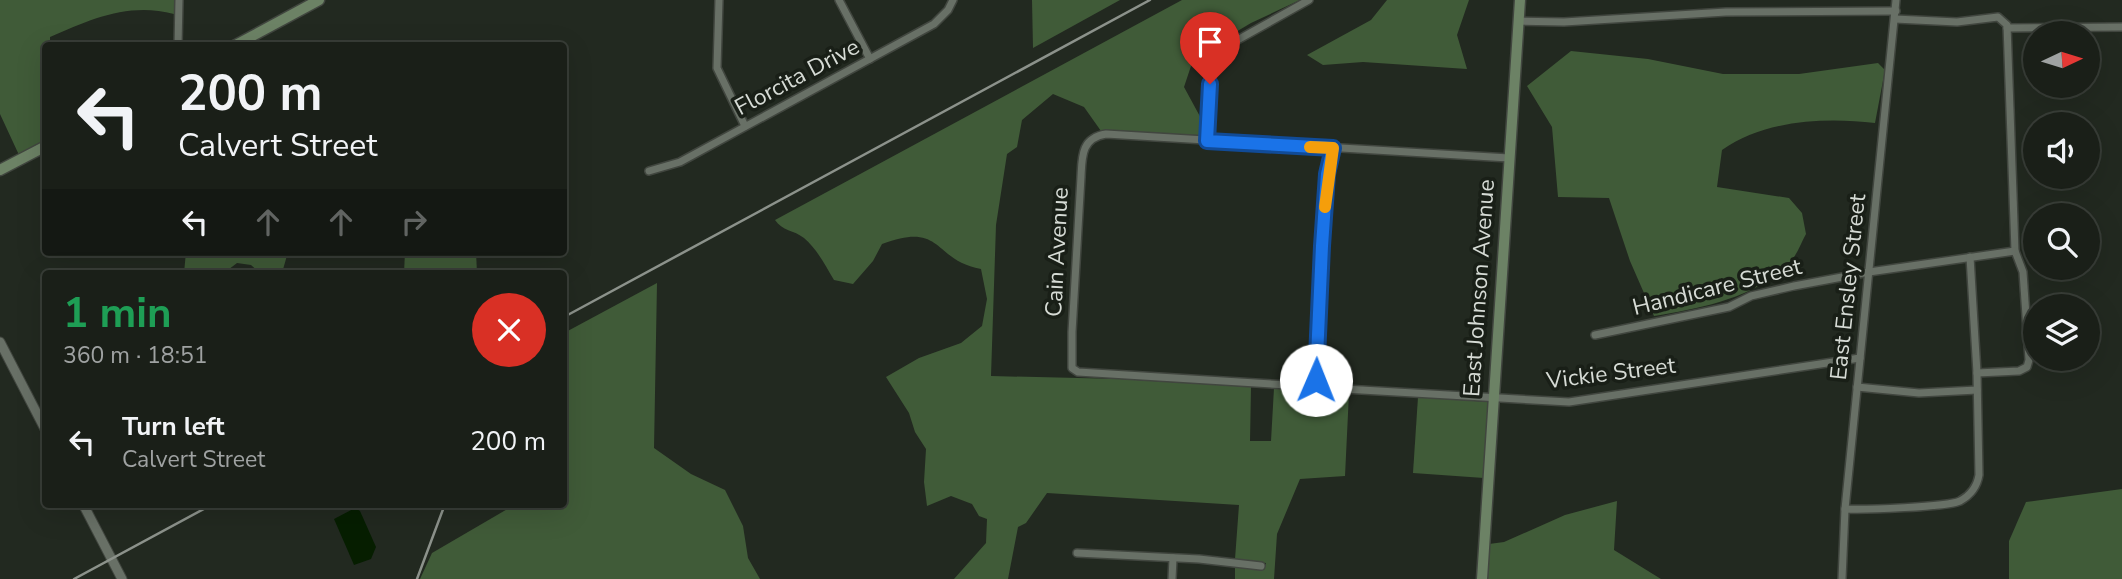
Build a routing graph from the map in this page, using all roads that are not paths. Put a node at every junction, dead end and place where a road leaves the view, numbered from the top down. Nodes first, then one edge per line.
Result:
1 (179, 0) edge
2 (319, 0) edge
3 (719, 0) edge
4 (839, 0) edge
5 (953, 0) edge
6 (1309, 0) edge
7 (1520, 0) edge
8 (1896, 0) edge
9 (1895, 15) junction
10 (1518, 22) junction
11 (2122, 27) edge
12 (2007, 28) junction
13 (178, 42) edge
14 (241, 42) edge
15 (870, 59) junction
16 (746, 126) junction
17 (1207, 141) junction
18 (42, 148) edge
19 (1333, 148) junction
20 (1509, 158) junction
21 (0, 170) edge
22 (649, 171) dead end
23 (2017, 254) junction
24 (1970, 257) junction
25 (1869, 272) junction
26 (1595, 335) dead end
27 (0, 342) edge
28 (1860, 358) junction
29 (1075, 370) joint
30 (1977, 373) junction
31 (1317, 383) junction
32 (1857, 387) junction
33 (1978, 390) junction
34 (1493, 398) junction
35 (42, 423) edge
36 (85, 508) edge
37 (1845, 509) junction
38 (1077, 553) dead end
39 (1173, 558) junction
40 (1261, 566) dead end
41 (122, 579) edge
42 (1172, 579) edge
43 (1482, 579) edge
44 (1842, 579) edge

1 - 13 street
2 - 14 main road
3 - 16 street
4 - 15 street
5 - 15 street, Florcita Drive
6 - 17 street
7 - 10 main road, East Johnson Avenue
8 - 9 street, East Ensley Street
9 - 10 street
9 - 12 street
9 - 25 street, East Ensley Street
10 - 20 main road, East Johnson Avenue
11 - 12 street
12 - 23 street
15 - 16 street, Florcita Drive
16 - 22 street, Florcita Drive
17 - 19 street
17 - 29 street, Cain Avenue
18 - 21 main road
19 - 20 street
19 - 31 street
20 - 34 main road, East Johnson Avenue
23 - 24 street, Handicare Street
23 - 30 street
24 - 25 street, Handicare Street
24 - 30 street
25 - 26 street, Handicare Street
25 - 28 street, East Ensley Street
27 - 35 street
28 - 32 street, East Ensley Street
28 - 34 street, Vickie Street
29 - 31 street, Vickie Street
30 - 33 street
31 - 34 street, Vickie Street
32 - 33 street
32 - 37 street, East Ensley Street
33 - 37 street
34 - 43 main road, East Johnson Avenue
36 - 41 street
37 - 44 street, East Ensley Street
38 - 39 street
39 - 40 street
39 - 42 street

